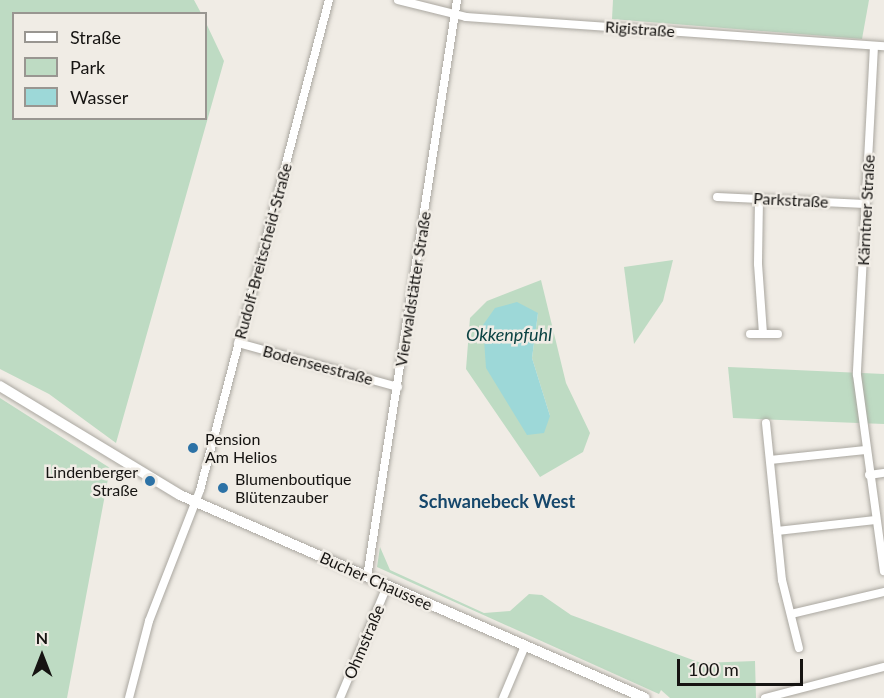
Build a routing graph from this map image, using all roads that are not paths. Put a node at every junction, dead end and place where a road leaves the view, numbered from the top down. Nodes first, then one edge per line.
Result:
1 (329, 0) edge
2 (398, 0) edge
3 (457, 0) edge
4 (454, 14) junction
5 (874, 46) junction
6 (884, 46) edge
7 (717, 197) dead end
8 (759, 199) junction
9 (865, 204) junction
10 (750, 334) dead end
11 (763, 334) junction
12 (778, 334) dead end
13 (238, 343) junction
14 (0, 386) edge
15 (398, 387) junction
16 (766, 423) dead end
17 (865, 450) junction
18 (770, 460) junction
19 (884, 473) edge
20 (869, 475) junction
21 (194, 501) junction
22 (874, 520) junction
23 (777, 531) junction
24 (884, 571) edge
25 (367, 577) junction
26 (387, 586) junction
27 (884, 592) edge
28 (791, 614) junction
29 (525, 646) junction
30 (799, 648) dead end
31 (884, 667) edge
32 (129, 698) edge
33 (340, 698) edge
34 (503, 698) edge
35 (645, 698) edge
36 (765, 698) edge

1 - 13 street, Rudolf-Breitscheid-Straße
2 - 4 street, Rigistraße
3 - 4 street, Vierwaldstätter Straße
4 - 5 street, Rigistraße
4 - 15 street, Vierwaldstätter Straße
5 - 6 street, Rigistraße
5 - 9 street, Kärntner Straße
7 - 8 street, Parkstraße
8 - 9 street, Parkstraße
8 - 11 street
9 - 17 street, Kärntner Straße
10 - 11 street
11 - 12 street
13 - 15 street, Bodenseestraße
13 - 21 street, Rudolf-Breitscheid-Straße
14 - 21 main road, Bucher Chaussee
15 - 25 street, Vierwaldstätter Straße
16 - 18 street
17 - 18 street
17 - 20 street, Kärntner Straße
18 - 23 street
19 - 20 street
20 - 22 street, Kärntner Straße
21 - 25 main road, Bucher Chaussee
21 - 32 street
22 - 23 street
22 - 24 street, Kärntner Straße
23 - 28 street
25 - 26 main road, Bucher Chaussee
26 - 29 main road, Bucher Chaussee
26 - 33 street, Ohmstraße
27 - 28 street
28 - 30 street
29 - 34 street
29 - 35 main road, Bucher Chaussee
31 - 36 street

